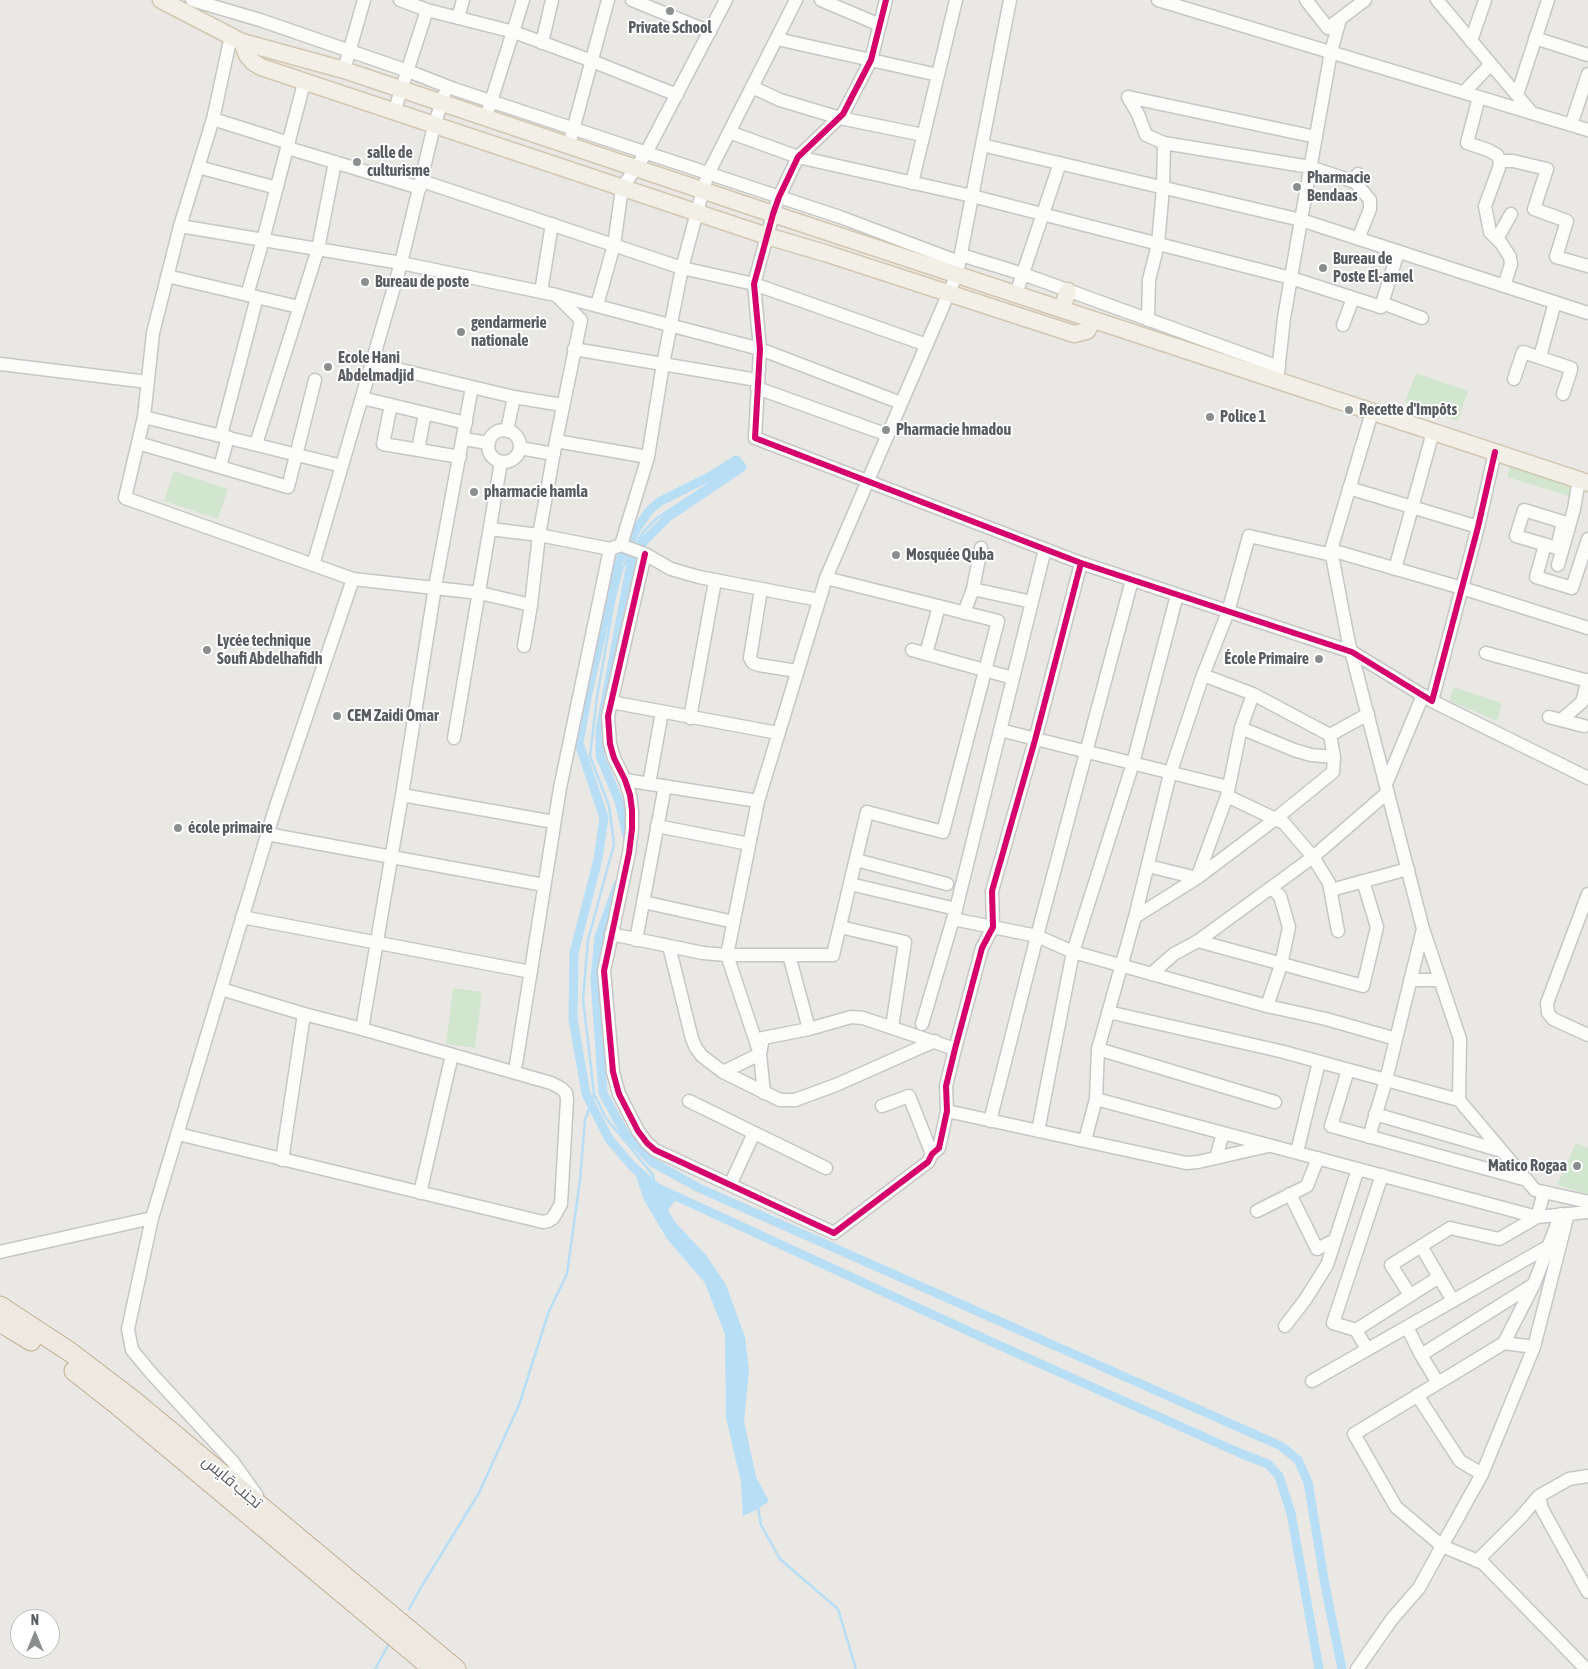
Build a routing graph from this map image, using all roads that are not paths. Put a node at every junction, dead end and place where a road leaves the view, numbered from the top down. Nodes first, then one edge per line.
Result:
1 (161, 0) edge
2 (364, 0) edge
3 (400, 0) edge
4 (463, 0) edge
5 (523, 0) edge
6 (552, 0) edge
7 (608, 0) edge
8 (633, 0) edge
9 (726, 0) edge
10 (796, 0) edge
11 (821, 0) edge
12 (886, 0) edge
13 (956, 0) edge
14 (1010, 0) edge
15 (1158, 0) edge
16 (1306, 0) edge
17 (1437, 0) edge
18 (1485, 0) edge
19 (1548, 0) edge
20 (1357, 2) edge
21 (187, 3) edge
22 (1179, 3) edge
23 (427, 10) junction
24 (458, 18) junction
25 (1340, 19) junction
26 (880, 25) junction
27 (514, 32) junction
28 (710, 32) junction
29 (1535, 38) junction
30 (236, 39) junction
31 (777, 39) junction
32 (1471, 41) junction
33 (542, 43) junction
34 (350, 51) junction
35 (1331, 52) junction
36 (1588, 55) edge
37 (304, 59) junction
38 (871, 60) junction
39 (592, 61) junction
40 (1490, 64) junction
41 (344, 70) junction
42 (408, 71) junction
43 (1588, 74) edge
44 (938, 75) junction
45 (301, 82) junction
46 (447, 86) junction
47 (752, 87) junction
48 (402, 90) junction
49 (1464, 92) junction
50 (677, 95) junction
51 (1517, 95) junction
52 (1479, 97) junction
53 (491, 101) junction
54 (442, 102) junction
55 (394, 112) junction
56 (1532, 113) junction
57 (486, 117) junction
58 (840, 118) junction
59 (213, 119) junction
60 (544, 119) junction
61 (1571, 125) junction
62 (434, 126) junction
63 (574, 129) junction
64 (1588, 130) edge
65 (729, 132) junction
66 (540, 135) junction
67 (923, 135) junction
68 (1316, 137) junction
69 (1164, 143) junction
70 (288, 145) junction
71 (569, 145) junction
72 (982, 145) junction
73 (646, 153) junction
74 (798, 156) junction
75 (532, 157) junction
76 (1500, 161) junction
77 (335, 162) junction
78 (1060, 163) junction
79 (198, 167) junction
80 (636, 167) junction
81 (1310, 167) junction
82 (708, 174) junction
83 (912, 183) junction
84 (421, 185) junction
85 (277, 188) junction
86 (622, 188) junction
87 (1163, 188) junction
88 (703, 190) junction
89 (972, 196) junction
90 (779, 197) junction
91 (697, 212) junction
92 (773, 214) junction
93 (1511, 214) dead end
94 (1042, 215) junction
95 (840, 217) junction
96 (1301, 220) junction
97 (552, 224) junction
98 (180, 226) junction
99 (835, 233) junction
100 (767, 236) junction
101 (875, 238) junction
102 (1358, 238) junction
103 (1497, 239) junction
104 (263, 240) junction
105 (1158, 244) junction
106 (614, 245) junction
107 (318, 249) junction
108 (1398, 252) junction
109 (828, 254) junction
110 (401, 263) junction
111 (959, 264) junction
112 (1588, 266) edge
113 (682, 268) junction
114 (1023, 274) junction
115 (167, 276) junction
116 (1291, 278) junction
117 (754, 284) junction
118 (1504, 286) junction
119 (1068, 291) junction
120 (541, 292) junction
121 (949, 293) junction
122 (1016, 294) junction
123 (252, 296) junction
124 (556, 296) junction
125 (1353, 298) junction
126 (1555, 302) junction
127 (1382, 303) junction
128 (597, 305) junction
129 (299, 307) junction
130 (1062, 309) junction
131 (1588, 312) edge
132 (1422, 318) dead end
133 (1093, 320) junction
134 (1148, 320) junction
135 (1343, 325) dead end
136 (671, 326) junction
137 (927, 345) junction
138 (1202, 348) junction
139 (574, 349) junction
140 (760, 349) junction
141 (1540, 358) junction
142 (372, 363) junction
143 (0, 364) edge
144 (663, 364) junction
145 (1278, 374) junction
146 (1514, 379) dead end
147 (315, 380) dead end
148 (148, 382) junction
149 (757, 384) junction
150 (472, 387) junction
151 (1563, 394) dead end
152 (514, 397) junction
153 (362, 398) junction
154 (901, 404) junction
155 (391, 405) junction
156 (562, 405) junction
157 (1372, 412) junction
158 (425, 413) junction
159 (144, 417) junction
160 (466, 423) junction
161 (507, 431) junction
162 (1432, 432) junction
163 (888, 435) junction
164 (225, 436) junction
165 (463, 439) junction
166 (138, 443) junction
167 (489, 443) junction
168 (256, 444) junction
169 (520, 448) junction
170 (555, 448) junction
171 (418, 450) junction
172 (1495, 452) junction
173 (297, 453) junction
174 (460, 457) junction
175 (648, 457) junction
176 (501, 462) junction
177 (342, 466) junction
178 (220, 467) junction
179 (868, 481) junction
180 (1584, 481) edge
181 (1349, 488) junction
182 (1412, 507) junction
183 (1478, 527) junction
184 (490, 529) junction
185 (540, 535) junction
186 (1588, 539) edge
187 (1545, 545) dead end
188 (619, 546) junction
189 (981, 548) dead end
190 (1045, 549) junction
191 (642, 552) junction
192 (1331, 553) junction
193 (1541, 561) junction
194 (1081, 563) junction
195 (313, 565) junction
196 (1558, 565) junction
197 (1395, 569) junction
198 (1578, 570) junction
199 (826, 578) junction
200 (353, 579) junction
201 (1132, 580) junction
202 (715, 581) junction
203 (435, 587) junction
204 (1462, 588) junction
205 (762, 589) junction
206 (972, 589) junction
207 (480, 593) junction
208 (1177, 595) junction
209 (819, 600) junction
210 (1032, 602) junction
211 (531, 606) junction
212 (939, 606) junction
213 (1228, 612) junction
214 (964, 613) junction
215 (1588, 628) edge
216 (524, 646) dead end
217 (912, 650) dead end
218 (1352, 652) junction
219 (1486, 653) dead end
220 (926, 654) junction
221 (797, 671) junction
222 (984, 671) junction
223 (1203, 675) junction
224 (1013, 678) junction
225 (1588, 680) edge
226 (1253, 694) junction
227 (1427, 698) junction
228 (611, 702) junction
229 (1585, 703) edge
230 (662, 712) junction
231 (1368, 714) junction
232 (690, 718) junction
233 (1584, 726) dead end
234 (1242, 728) junction
235 (1000, 730) junction
236 (778, 733) junction
237 (1330, 735) junction
238 (454, 738) dead end
239 (1035, 740) junction
240 (1086, 751) junction
241 (1334, 757) junction
242 (1133, 763) junction
243 (1170, 774) junction
244 (1588, 778) edge
245 (625, 780) junction
246 (649, 784) junction
247 (665, 786) junction
248 (1387, 788) junction
249 (1228, 791) junction
250 (402, 795) junction
251 (758, 801) junction
252 (1274, 820) junction
253 (554, 822) junction
254 (658, 826) junction
255 (267, 834) junction
256 (749, 844) junction
257 (1313, 857) junction
258 (391, 858) junction
259 (856, 860) junction
260 (1148, 866) junction
261 (1408, 869) junction
262 (1196, 878) junction
263 (1363, 881) junction
264 (850, 884) junction
265 (946, 884) dead end
266 (544, 885) junction
267 (1271, 888) junction
268 (1331, 890) junction
269 (1588, 894) edge
270 (643, 902) junction
271 (954, 914) junction
272 (242, 917) junction
273 (1135, 917) junction
274 (734, 922) junction
275 (994, 926) junction
276 (840, 927) junction
277 (1423, 928) junction
278 (1338, 931) dead end
279 (610, 934) junction
280 (1037, 936) junction
281 (636, 940) junction
282 (1198, 941) junction
283 (377, 943) junction
284 (669, 946) junction
285 (1073, 952) junction
286 (727, 955) junction
287 (789, 955) junction
288 (1122, 964) junction
289 (1281, 964) junction
290 (530, 972) junction
291 (1151, 974) junction
292 (1410, 980) junction
293 (1440, 980) junction
294 (221, 989) junction
295 (1267, 1006) junction
296 (1108, 1012) junction
297 (304, 1014) junction
298 (922, 1024) dead end
299 (892, 1027) junction
300 (362, 1029) junction
301 (809, 1029) junction
302 (1588, 1035) edge
303 (1396, 1039) junction
304 (935, 1041) junction
305 (955, 1049) junction
306 (1098, 1049) junction
307 (760, 1054) junction
308 (452, 1055) junction
309 (1318, 1062) junction
310 (516, 1064) dead end
311 (1348, 1070) junction
312 (723, 1072) junction
313 (1386, 1080) junction
314 (764, 1092) junction
315 (1096, 1099) junction
316 (1459, 1100) junction
317 (689, 1101) dead end
318 (1275, 1102) dead end
319 (882, 1106) dead end
320 (947, 1111) junction
321 (1376, 1114) junction
322 (990, 1121) junction
323 (1038, 1131) junction
324 (754, 1133) junction
325 (1223, 1133) junction
326 (178, 1134) junction
327 (1369, 1137) junction
328 (1085, 1140) junction
329 (1270, 1145) junction
330 (1502, 1151) junction
331 (1297, 1152) junction
332 (932, 1154) junction
333 (1216, 1158) junction
334 (1318, 1158) junction
335 (282, 1160) junction
336 (826, 1168) dead end
337 (1358, 1169) junction
338 (1382, 1175) junction
339 (1527, 1180) junction
340 (730, 1185) junction
341 (1544, 1192) junction
342 (420, 1193) junction
343 (1290, 1194) junction
344 (1588, 1202) edge
345 (1257, 1210) dead end
346 (1588, 1212) edge
347 (1564, 1214) junction
348 (1537, 1217) junction
349 (152, 1218) junction
350 (1335, 1240) junction
351 (1421, 1246) junction
352 (1549, 1246) junction
353 (0, 1252) edge
354 (1439, 1278) junction
355 (1534, 1284) junction
356 (1410, 1295) junction
357 (1453, 1300) junction
358 (0, 1306) edge
359 (0, 1322) edge
360 (1285, 1326) dead end
361 (1407, 1327) junction
362 (1356, 1330) junction
363 (1504, 1343) junction
364 (1534, 1347) junction
365 (1367, 1350) junction
366 (1421, 1355) junction
367 (1312, 1381) dead end
368 (1438, 1383) junction
369 (1417, 1396) junction
370 (1482, 1474) junction
371 (1588, 1476) edge
372 (1539, 1496) junction
373 (267, 1510) junction
374 (1442, 1546) junction
375 (1477, 1561) junction
376 (1588, 1592) edge
377 (433, 1669) edge
378 (456, 1669) edge
379 (1357, 1669) edge
380 (1586, 1669) edge

1 - 21 main road
2 - 34 street
3 - 23 street
4 - 24 street
5 - 27 street
6 - 33 street
7 - 39 street
8 - 28 street
9 - 28 street
10 - 31 street
11 - 26 street
12 - 26 street
13 - 44 street
14 - 72 street
15 - 22 street
16 - 25 street
17 - 32 street
18 - 32 street
19 - 29 street
20 - 25 street
21 - 30 main road
21 - 34 street
22 - 35 street
23 - 24 street
23 - 42 street
24 - 27 street
25 - 35 street
26 - 38 street
27 - 33 street
27 - 53 street
28 - 50 street
29 - 36 street
29 - 51 street
30 - 37 main road
30 - 45 main road
30 - 59 street
31 - 38 street
31 - 47 street
32 - 40 street
33 - 39 street
34 - 41 street
34 - 42 street
35 - 49 street
35 - 68 street
37 - 41 main road
37 - 45 main road
38 - 44 street
38 - 58 street
39 - 50 street
39 - 63 street
40 - 49 street
40 - 51 street
41 - 48 main road
42 - 46 street
42 - 48 street
43 - 61 street
44 - 67 street
45 - 55 main road
45 - 70 street
46 - 53 street
46 - 54 street
47 - 58 street
47 - 65 street
48 - 54 main road
48 - 55 street
49 - 52 street
50 - 73 street
51 - 56 street
52 - 56 street
52 - 76 street
53 - 57 street
53 - 60 street
54 - 57 main road
54 - 62 street
55 - 62 main road
56 - 61 street
57 - 66 main road
58 - 67 street
58 - 74 street
59 - 70 street
59 - 79 street
60 - 63 street
60 - 66 street
61 - 64 street
62 - 75 main road
62 - 84 street
63 - 71 street
63 - 73 street
65 - 74 street
65 - 82 street
66 - 71 main road
66 - 75 street
67 - 83 street
68 - 69 street
68 - 81 street
69 - 81 street
69 - 87 street
70 - 77 street
70 - 85 street
71 - 80 main road
72 - 78 street
72 - 89 street
73 - 80 street
73 - 82 street
74 - 83 street
74 - 90 street
75 - 86 main road
76 - 103 street
76 - 112 street
77 - 84 street
77 - 107 street
78 - 87 street
78 - 94 street
79 - 85 street
79 - 98 street
80 - 86 street
80 - 88 main road
81 - 96 street
81 - 102 street
82 - 88 street
82 - 90 street
83 - 89 street
84 - 97 street
84 - 110 street
85 - 104 street
86 - 91 main road
86 - 106 street
87 - 96 street
87 - 105 street
88 - 91 street
88 - 92 main road
89 - 94 street
89 - 111 street
90 - 92 street
90 - 95 street
91 - 100 main road
91 - 113 street
92 - 99 main road
92 - 100 street
93 - 103 street
94 - 105 street
94 - 114 street
95 - 99 street
95 - 101 street
96 - 102 street
96 - 116 street
97 - 106 street
97 - 120 street
98 - 104 street
98 - 115 street
99 - 101 main road
99 - 109 street
100 - 109 main road
100 - 117 street
101 - 111 main road
102 - 108 street
103 - 118 street
104 - 107 street
104 - 123 street
105 - 116 street
105 - 134 street
106 - 113 street
106 - 128 street
107 - 110 street
107 - 129 street
108 - 118 street
108 - 127 street
109 - 121 main road
110 - 120 street
110 - 142 street
111 - 114 street
111 - 121 street
111 - 122 main road
113 - 117 street
113 - 136 street
114 - 119 street
114 - 122 street
115 - 123 street
115 - 148 street
116 - 125 street
116 - 145 street
117 - 137 street
117 - 140 street
118 - 126 street
119 - 130 main road
119 - 134 street
120 - 124 street
121 - 133 main road
121 - 137 street
122 - 130 main road
123 - 129 street
123 - 164 street
124 - 128 street
124 - 139 street
125 - 127 street
125 - 135 street
126 - 131 street
126 - 141 street
127 - 132 street
128 - 136 street
129 - 168 street
130 - 133 main road
133 - 138 main road
134 - 138 street
136 - 140 street
136 - 144 street
137 - 154 street
138 - 145 main road
139 - 144 street
139 - 156 street
140 - 149 street
140 - 154 street
141 - 146 street
141 - 151 street
142 - 150 street
142 - 153 street
143 - 148 street
144 - 149 street
144 - 175 street
145 - 157 main road
147 - 173 street
148 - 159 street
149 - 163 street
149 - 179 street
150 - 152 street
150 - 160 street
152 - 156 street
152 - 161 street
153 - 155 street
153 - 177 street
154 - 163 street
155 - 158 street
155 - 171 street
156 - 170 street
157 - 162 main road
157 - 181 street
158 - 160 street
158 - 171 street
159 - 164 street
159 - 166 street
160 - 165 street
161 - 167 street
161 - 169 street
162 - 172 main road
162 - 182 street
163 - 179 street
164 - 168 street
164 - 178 street
165 - 167 street
165 - 174 street
166 - 178 street
166 - 195 street
167 - 176 street
168 - 173 street
169 - 170 street
169 - 176 street
170 - 175 street
170 - 185 street
171 - 174 street
172 - 180 main road
172 - 183 street
173 - 177 street
173 - 178 street
174 - 203 street
175 - 188 street
176 - 184 street
177 - 195 street
179 - 190 street
179 - 199 street
180 - 196 street
181 - 182 street
181 - 192 street
182 - 183 street
182 - 197 street
183 - 204 street
184 - 185 street
184 - 207 street
185 - 188 street
185 - 211 street
186 - 198 street
187 - 193 street
188 - 191 street
188 - 253 street
189 - 206 street
190 - 194 street
190 - 210 street
191 - 202 street
191 - 228 street
192 - 197 street
192 - 213 street
192 - 218 street
193 - 196 street
193 - 198 street
194 - 201 street
194 - 239 street
195 - 200 street
196 - 198 street
197 - 204 street
199 - 209 street
199 - 212 street
200 - 203 street
200 - 255 street
201 - 208 street
201 - 240 street
202 - 205 street
202 - 232 street
203 - 207 street
203 - 250 street
204 - 215 street
204 - 227 street
205 - 209 street
205 - 221 street
206 - 210 street
206 - 214 street
207 - 211 street
207 - 238 street
208 - 213 street
208 - 242 street
209 - 221 street
210 - 224 street
211 - 216 street
212 - 214 street
212 - 220 street
213 - 218 street
213 - 223 street
214 - 222 street
217 - 220 street
218 - 227 street
218 - 231 street
219 - 225 street
220 - 222 street
221 - 236 street
222 - 224 street
222 - 259 street
223 - 226 street
223 - 243 street
224 - 235 street
225 - 229 street
226 - 234 street
226 - 237 street
227 - 244 street
227 - 248 street
228 - 230 street
228 - 245 street
229 - 233 street
230 - 232 street
230 - 246 street
231 - 237 street
231 - 248 street
232 - 236 street
234 - 241 street
234 - 249 street
235 - 239 street
235 - 271 street
236 - 251 street
237 - 241 street
239 - 240 street
239 - 275 street
240 - 242 street
240 - 280 street
241 - 252 street
242 - 243 street
242 - 285 street
243 - 249 street
243 - 260 street
245 - 246 street
245 - 279 street
246 - 247 street
247 - 251 street
247 - 254 street
248 - 257 street
248 - 261 street
249 - 252 street
249 - 262 street
250 - 253 street
250 - 258 street
251 - 256 street
252 - 257 street
252 - 262 street
253 - 266 street
254 - 256 street
254 - 270 street
255 - 258 street
255 - 272 street
256 - 274 street
257 - 267 street
257 - 268 street
258 - 266 street
258 - 283 street
259 - 264 street
259 - 265 street
260 - 262 street
260 - 273 street
261 - 263 street
261 - 277 street
262 - 273 street
263 - 268 street
263 - 289 street
264 - 271 street
264 - 276 street
266 - 290 street
267 - 282 street
267 - 289 street
268 - 278 street
269 - 302 street
270 - 274 street
270 - 281 street
271 - 275 street
271 - 298 street
272 - 283 street
272 - 294 street
273 - 288 street
274 - 286 street
275 - 280 street
275 - 305 street
276 - 287 street
276 - 299 street
277 - 292 street
277 - 293 street
279 - 281 street
279 - 340 street
280 - 285 street
280 - 322 street
281 - 284 street
282 - 289 street
282 - 291 street
283 - 290 street
283 - 300 street
284 - 286 street
284 - 312 street
285 - 288 street
285 - 323 street
286 - 287 street
286 - 307 street
287 - 301 street
288 - 291 street
288 - 296 street
289 - 295 street
290 - 310 street
291 - 295 street
292 - 293 street
292 - 303 street
293 - 316 street
294 - 297 street
294 - 326 street
295 - 303 street
296 - 306 street
296 - 309 street
297 - 300 street
297 - 335 street
299 - 301 street
299 - 304 street
300 - 308 street
301 - 307 street
303 - 313 street
304 - 305 street
304 - 314 street
305 - 320 street
306 - 315 street
306 - 318 street
307 - 312 street
307 - 314 street
308 - 342 street
308 - 342 street
309 - 311 street
309 - 331 street
311 - 313 street
311 - 327 street
312 - 314 street
313 - 316 street
313 - 321 street
315 - 325 street
315 - 328 street
316 - 330 street
317 - 324 street
319 - 332 street
320 - 322 street
320 - 332 street
321 - 327 street
321 - 330 street
322 - 323 street
323 - 328 street
324 - 336 street
324 - 340 street
325 - 329 street
325 - 333 street
326 - 335 street
326 - 349 street
327 - 339 street
328 - 333 street
329 - 331 street
329 - 333 street
330 - 339 street
331 - 334 street
332 - 340 street
334 - 337 street
334 - 343 street
335 - 342 street
337 - 338 street
337 - 350 street
338 - 348 street
338 - 362 street
339 - 341 street
341 - 344 street
341 - 348 street
343 - 345 street
343 - 350 street
346 - 347 street
347 - 348 street
347 - 352 street
347 - 364 street
348 - 351 street
349 - 353 street
349 - 373 street
350 - 360 street
351 - 354 street
351 - 356 street
352 - 355 street
352 - 357 street
354 - 356 street
354 - 357 street
355 - 363 street
355 - 366 street
356 - 362 street
357 - 361 street
358 - 373 highway, تجنب قايس
359 - 377 highway, تجنب قايس
361 - 365 street
361 - 366 street
362 - 365 street
363 - 364 street
363 - 368 street
364 - 370 street
365 - 367 street
366 - 368 street
368 - 369 street
369 - 370 street
369 - 374 street
370 - 374 street
371 - 372 street
372 - 375 street
372 - 376 street
373 - 378 highway, تجنب قايس
374 - 375 street
374 - 379 street
375 - 380 street

